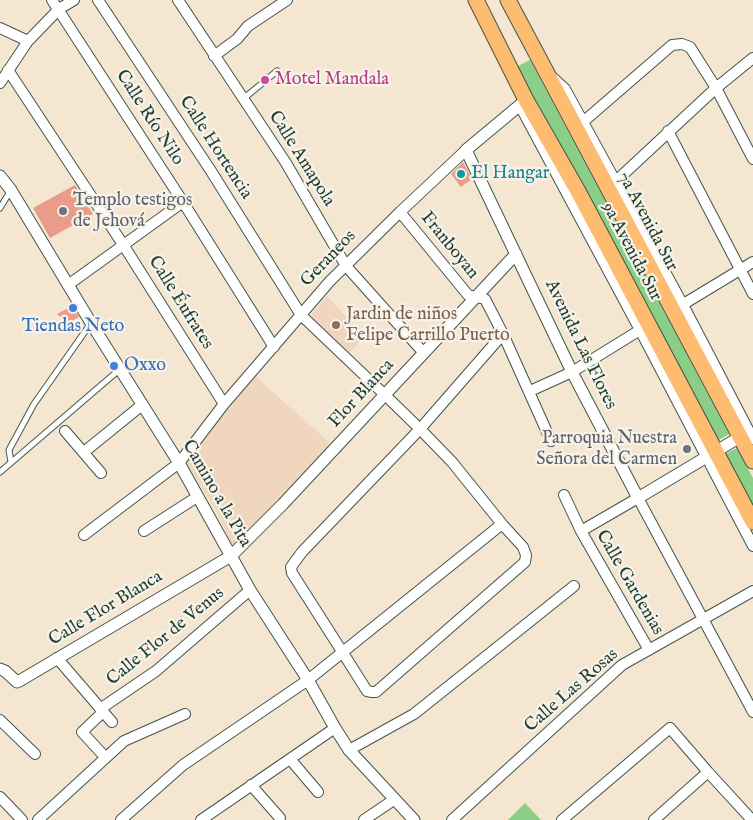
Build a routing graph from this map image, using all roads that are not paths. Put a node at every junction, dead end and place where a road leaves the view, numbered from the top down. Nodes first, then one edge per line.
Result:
1 (52, 0) edge
2 (74, 0) edge
3 (98, 0) edge
4 (178, 0) edge
5 (287, 0) edge
6 (476, 0) edge
7 (508, 0) edge
8 (59, 9) junction
9 (0, 28) edge
10 (28, 41) junction
11 (214, 56) junction
12 (753, 58) edge
13 (8, 70) junction
14 (545, 70) junction
15 (277, 71) dead end
16 (0, 83) edge
17 (716, 88) junction
18 (243, 99) junction
19 (523, 103) junction
20 (583, 122) junction
21 (668, 131) junction
22 (466, 150) junction
23 (753, 159) edge
24 (0, 176) edge
25 (616, 181) junction
26 (11, 190) junction
27 (183, 202) junction
28 (0, 208) edge
29 (400, 212) junction
30 (124, 246) junction
31 (516, 254) junction
32 (753, 262) edge
33 (346, 266) junction
34 (741, 269) junction
35 (68, 285) junction
36 (753, 294) edge
37 (476, 297) junction
38 (678, 308) junction
39 (301, 315) junction
40 (91, 323) junction
41 (640, 330) junction
42 (503, 334) junction
43 (274, 347) junction
44 (423, 352) junction
45 (660, 366) junction
46 (120, 369) junction
47 (572, 372) junction
48 (676, 375) junction
49 (530, 391) junction
50 (386, 394) junction
51 (224, 404) junction
52 (142, 406) junction
53 (420, 429) junction
54 (65, 431) dead end
55 (749, 434) edge
56 (551, 441) dead end
57 (84, 452) junction
58 (711, 454) junction
59 (753, 461) edge
60 (10, 462) junction
61 (178, 463) junction
62 (0, 472) edge
63 (101, 473) dead end
64 (564, 496) dead end
65 (197, 497) junction
66 (638, 498) junction
67 (753, 522) edge
68 (502, 524) junction
69 (144, 531) dead end
70 (581, 531) junction
71 (84, 535) dead end
72 (753, 546) edge
73 (231, 556) junction
74 (574, 586) dead end
75 (250, 590) junction
76 (753, 591) edge
77 (703, 620) junction
78 (649, 650) junction
79 (343, 653) junction
80 (57, 658) junction
81 (0, 670) edge
82 (308, 680) junction
83 (102, 711) junction
84 (753, 712) edge
85 (185, 714) dead end
86 (0, 720) edge
87 (112, 722) dead end
88 (335, 728) junction
89 (349, 750) junction
90 (35, 754) dead end
91 (105, 757) junction
92 (290, 759) junction
93 (708, 772) junction
94 (251, 785) junction
95 (318, 792) dead end
96 (0, 798) edge
97 (396, 799) junction
98 (209, 818) edge
99 (280, 818) dead end
100 (22, 820) edge
101 (38, 820) edge
102 (121, 820) edge
103 (364, 820) edge
104 (414, 820) edge
105 (452, 820) edge
106 (562, 820) edge
107 (654, 820) edge
108 (751, 820) edge

1 - 8 street, Calle Río Nilo
2 - 8 street
3 - 39 street, Calle Hortencia
4 - 11 street, Calle Amapola
5 - 11 street
6 - 19 main road, 9a Avenida Sur
7 - 14 main road, 7a Avenida Sur
8 - 10 street
8 - 27 street, Calle Río Nilo
9 - 10 street
10 - 13 street
11 - 18 street, Calle Amapola
12 - 17 street
13 - 16 street
13 - 30 street, Calle Éufrates
14 - 20 street
14 - 38 main road, 7a Avenida Sur
15 - 18 lane
17 - 20 street
17 - 21 street
17 - 23 street
18 - 33 street, Calle Amapola
19 - 22 street, Geraneos
19 - 41 street
19 - 48 main road, 9a Avenida Sur
20 - 25 street
21 - 25 street
21 - 34 street
22 - 29 street, Geraneos
22 - 31 street, Avenida Las Flores
24 - 26 street, Camino a la Pita
25 - 38 street
26 - 28 lane
26 - 35 street, Camino a la Pita
27 - 30 street
27 - 43 street, Calle Río Nilo
29 - 33 street, Geraneos
29 - 37 street, Franboyan
30 - 35 street
30 - 51 street, Calle Éufrates
31 - 37 street, Flor Blanca
31 - 47 street, Avenida Las Flores
32 - 34 street
33 - 39 street, Geraneos
33 - 44 street, Calle Amapola
34 - 36 street
34 - 38 street
35 - 40 street, Camino a la Pita
37 - 42 street, Franboyan
37 - 44 street, Flor Blanca
38 - 55 main road, 7a Avenida Sur
39 - 43 street, Geraneos
39 - 50 street, Calle Hortencia
40 - 46 street, Camino a la Pita
40 - 60 lane
41 - 45 street
41 - 47 street
42 - 49 street
42 - 53 street
43 - 51 street, Geraneos
44 - 50 street, Flor Blanca
45 - 48 main road
45 - 58 street
46 - 52 street, Camino a la Pita
46 - 60 lane
47 - 49 street
47 - 66 street, Avenida Las Flores
48 - 58 main road, 9a Avenida Sur
49 - 56 street
50 - 53 street, Calle Hortencia
50 - 73 street, Flor Blanca
51 - 61 street, Geraneos
52 - 57 street
52 - 61 street, Camino a la Pita
53 - 68 street, Calle Hortencia
53 - 79 street
54 - 57 street
55 - 58 street
55 - 59 main road, 7a Avenida Sur
57 - 63 street
58 - 66 street
58 - 67 main road, 9a Avenida Sur
58 - 72 street
60 - 62 lane
61 - 65 street, Camino a la Pita
61 - 71 street, Geraneos
64 - 70 street, Calle Gardenias
65 - 69 street
65 - 73 street, Camino a la Pita
66 - 70 street
66 - 77 street, Avenida Las Flores
68 - 79 street
68 - 79 street, Calle Hortencia
70 - 78 street, Calle Gardenias
73 - 75 street, Camino a la Pita
73 - 80 street, Calle Flor Blanca
74 - 89 street
75 - 82 street, Camino a la Pita
75 - 83 street, Calle Flor de Venus
76 - 77 street, Calle Las Rosas
77 - 78 street, Calle Las Rosas
77 - 84 street, Avenida Las Flores
78 - 105 street, Calle Las Rosas
79 - 82 street
80 - 81 street, Calle Flor Blanca
80 - 83 street
82 - 88 street, Camino a la Pita
82 - 102 street
83 - 87 street
83 - 91 street, Calle Flor de Venus
85 - 91 street
86 - 90 street
88 - 89 street, Camino a la Pita
88 - 92 street
89 - 97 street, Camino a la Pita
91 - 101 street
92 - 94 street
92 - 95 street
93 - 106 street
93 - 107 street
93 - 108 street
94 - 98 street
94 - 99 street
96 - 100 street
97 - 103 street
97 - 104 street, Camino a la Pita

